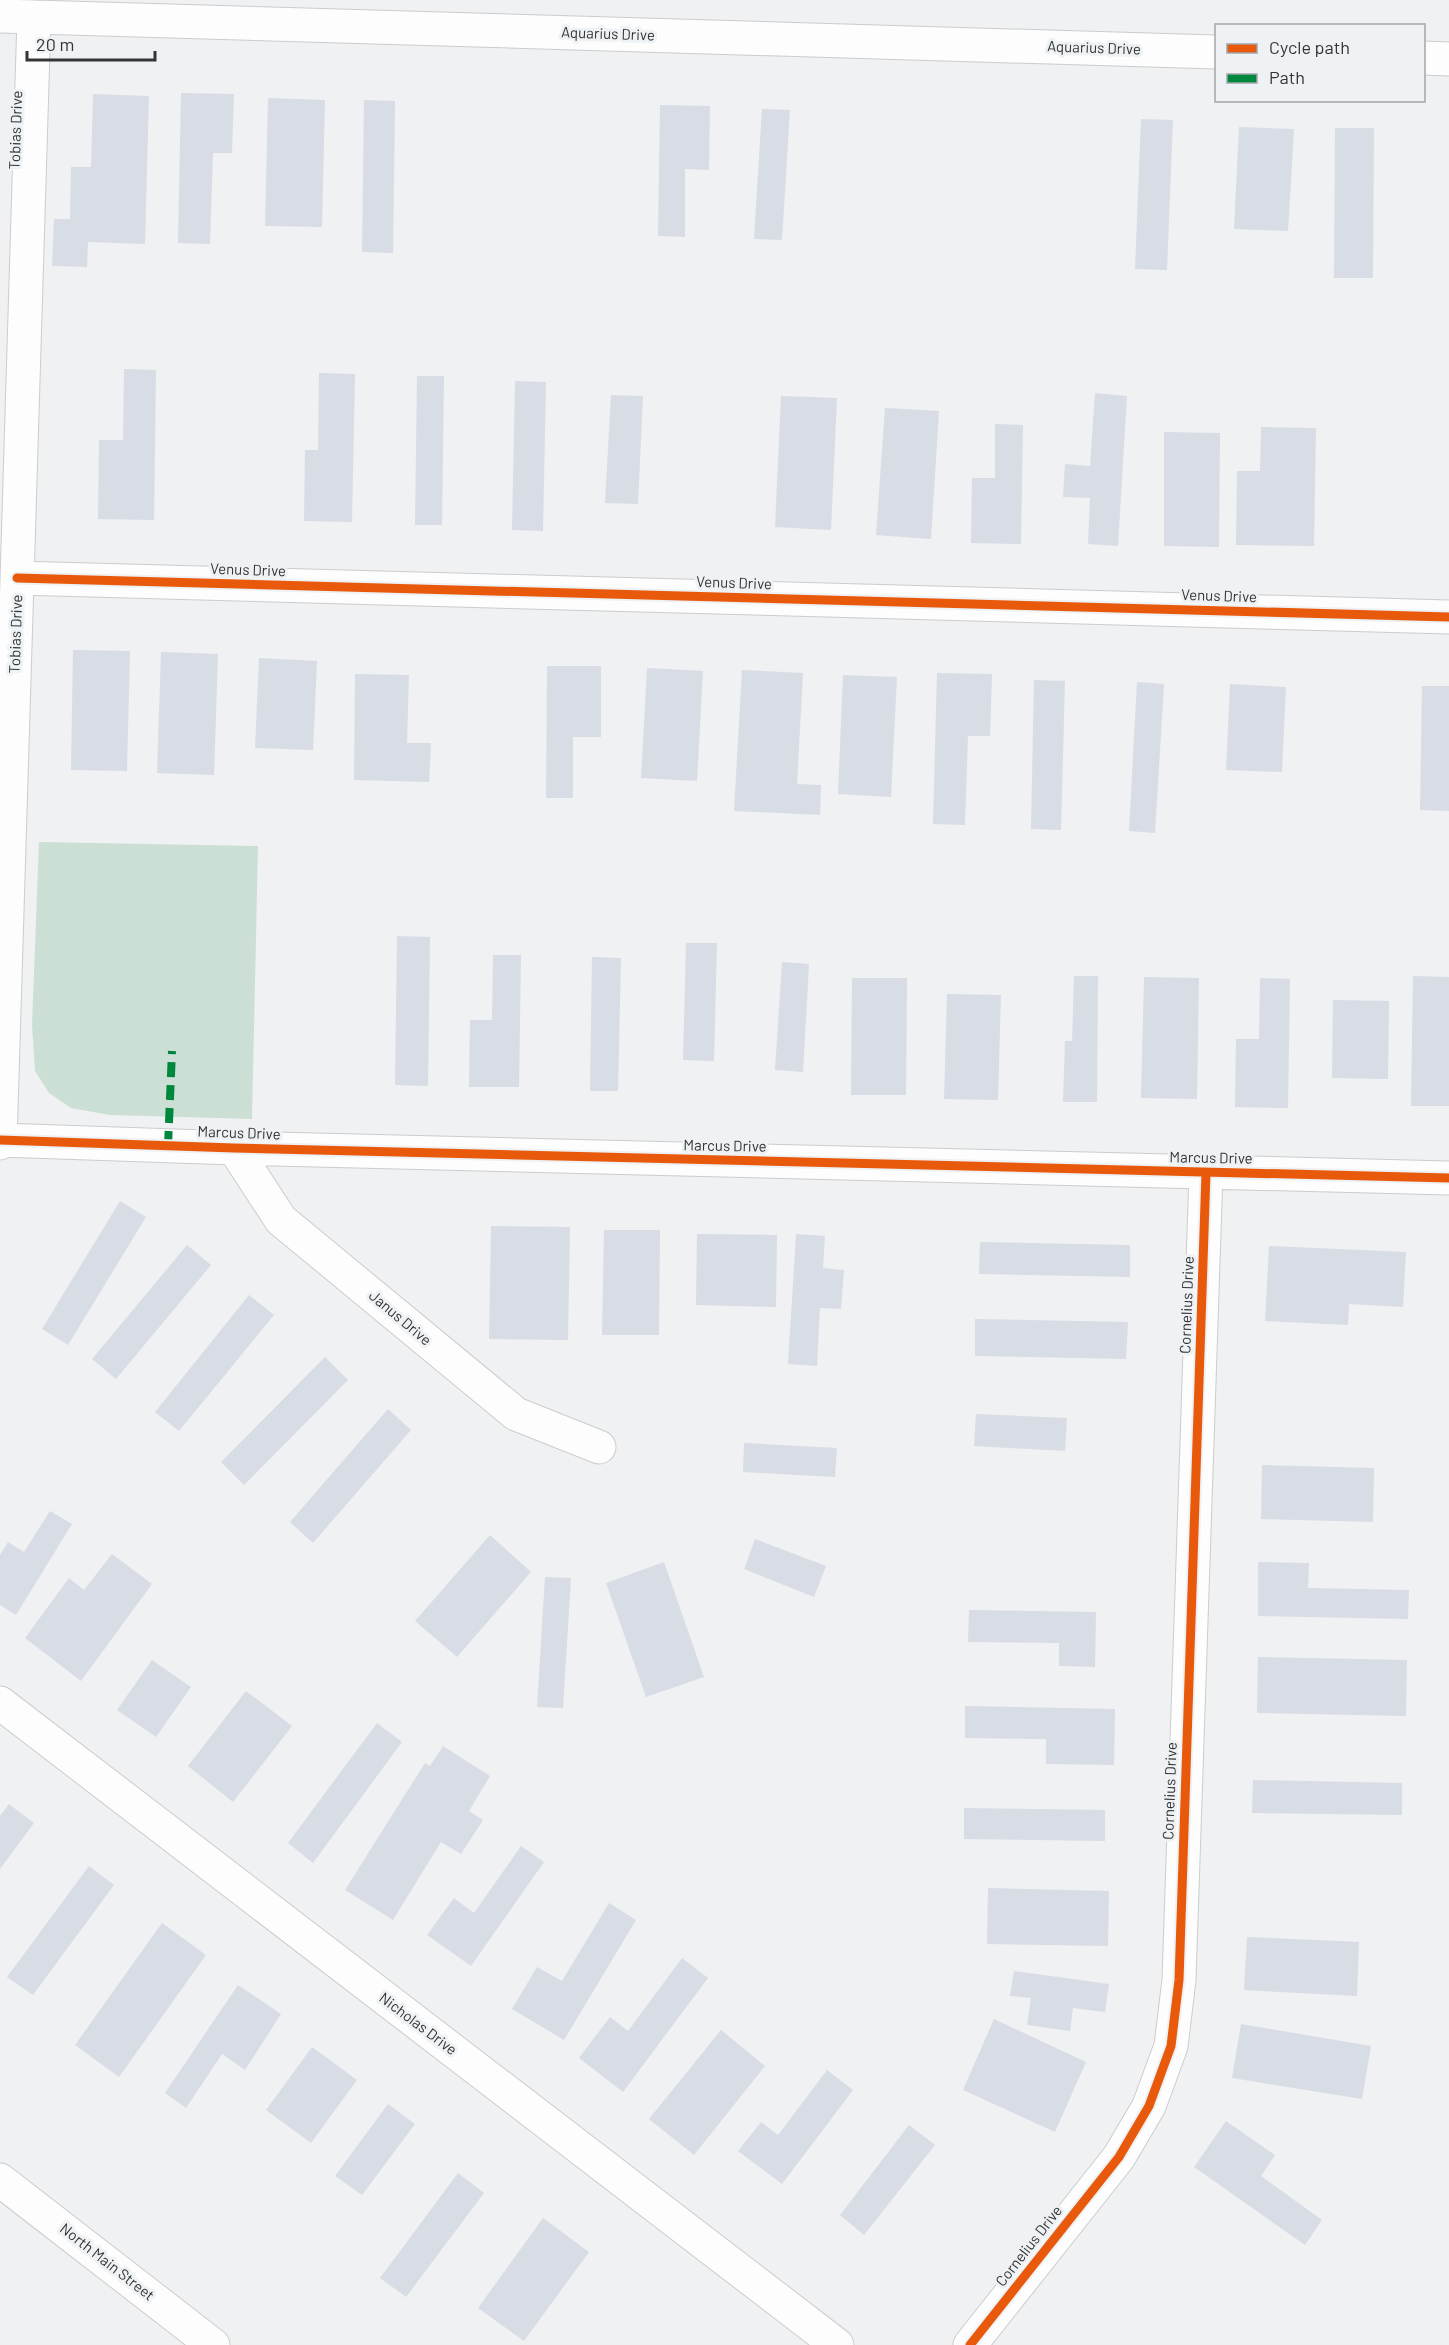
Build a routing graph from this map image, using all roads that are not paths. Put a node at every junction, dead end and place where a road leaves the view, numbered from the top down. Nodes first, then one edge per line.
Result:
1 (0, 16) edge
2 (34, 17) junction
3 (1215, 52) edge
4 (1425, 58) edge
5 (1449, 59) edge
6 (17, 578) junction
7 (1449, 617) edge
8 (0, 1142) edge
9 (234, 1148) junction
10 (1206, 1173) junction
11 (1449, 1178) edge
12 (598, 1447) dead end
13 (0, 1703) edge
14 (0, 2180) edge
15 (213, 2345) edge
16 (837, 2345) edge
17 (970, 2345) edge

1 - 2 street, Aquarius Drive
2 - 3 street, Aquarius Drive
2 - 6 street, Tobias Drive
4 - 5 street
6 - 7 street, Venus Drive
6 - 8 street, Tobias Drive
8 - 9 street, Marcus Drive
9 - 10 street, Marcus Drive
9 - 12 street, Janus Drive
10 - 11 street, Marcus Drive
10 - 17 street, Cornelius Drive
13 - 16 street, Nicholas Drive
14 - 15 street, North Main Street

